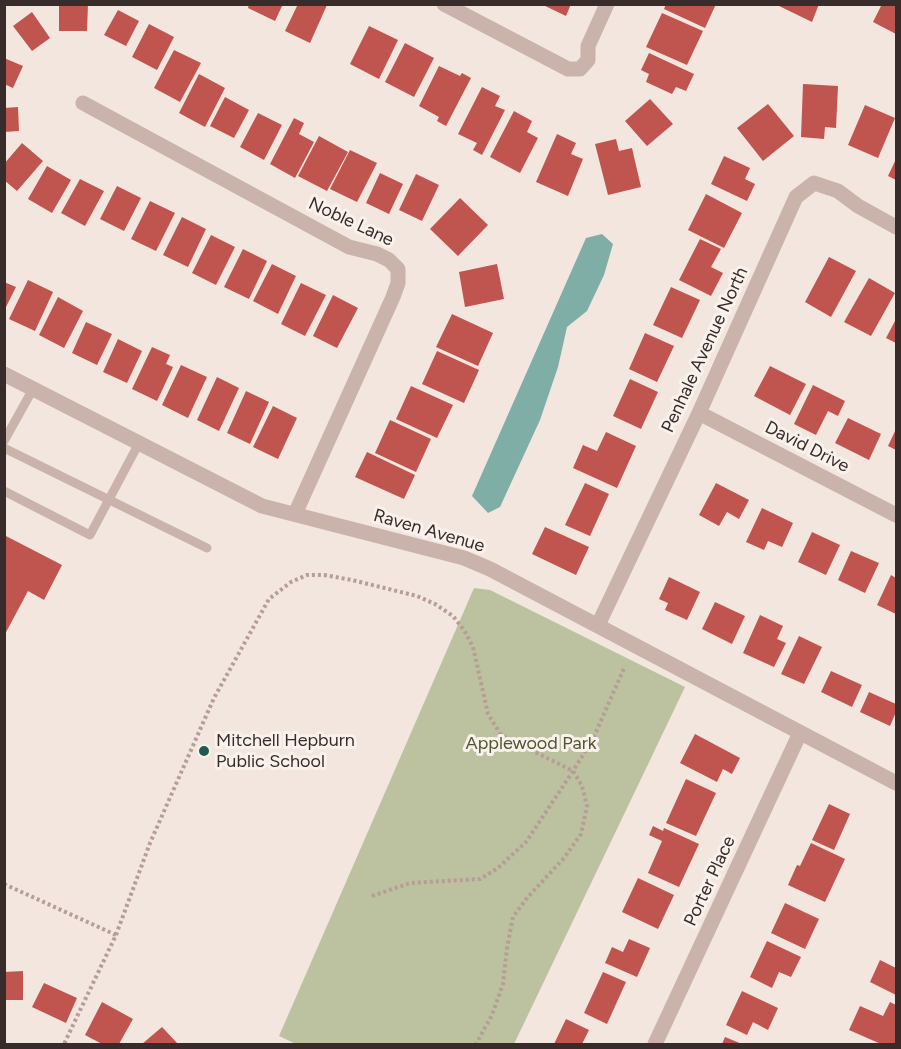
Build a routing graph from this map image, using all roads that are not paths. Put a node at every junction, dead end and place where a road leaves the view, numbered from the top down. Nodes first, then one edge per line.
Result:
1 (444, 4) edge
2 (607, 4) edge
3 (83, 103) dead end
4 (897, 227) edge
5 (4, 374) edge
6 (33, 389) junction
7 (699, 412) junction
8 (4, 441) edge
9 (139, 443) junction
10 (4, 448) edge
11 (4, 491) edge
12 (109, 500) junction
13 (295, 514) junction
14 (897, 515) edge
15 (207, 548) dead end
16 (598, 625) junction
17 (800, 733) junction
18 (897, 783) edge
19 (656, 1044) edge

1 - 2 street
3 - 13 street, Noble Lane
4 - 7 street, Penhale Avenue North
5 - 6 street, Raven Avenue
6 - 8 lane
6 - 9 street, Raven Avenue
7 - 14 street, David Drive
7 - 16 street, Penhale Avenue North
9 - 12 lane
9 - 13 street, Raven Avenue
10 - 12 lane
11 - 12 lane
12 - 15 lane
13 - 16 street, Raven Avenue
16 - 17 street, Raven Avenue
17 - 18 street, Raven Avenue
17 - 19 street, Porter Place

